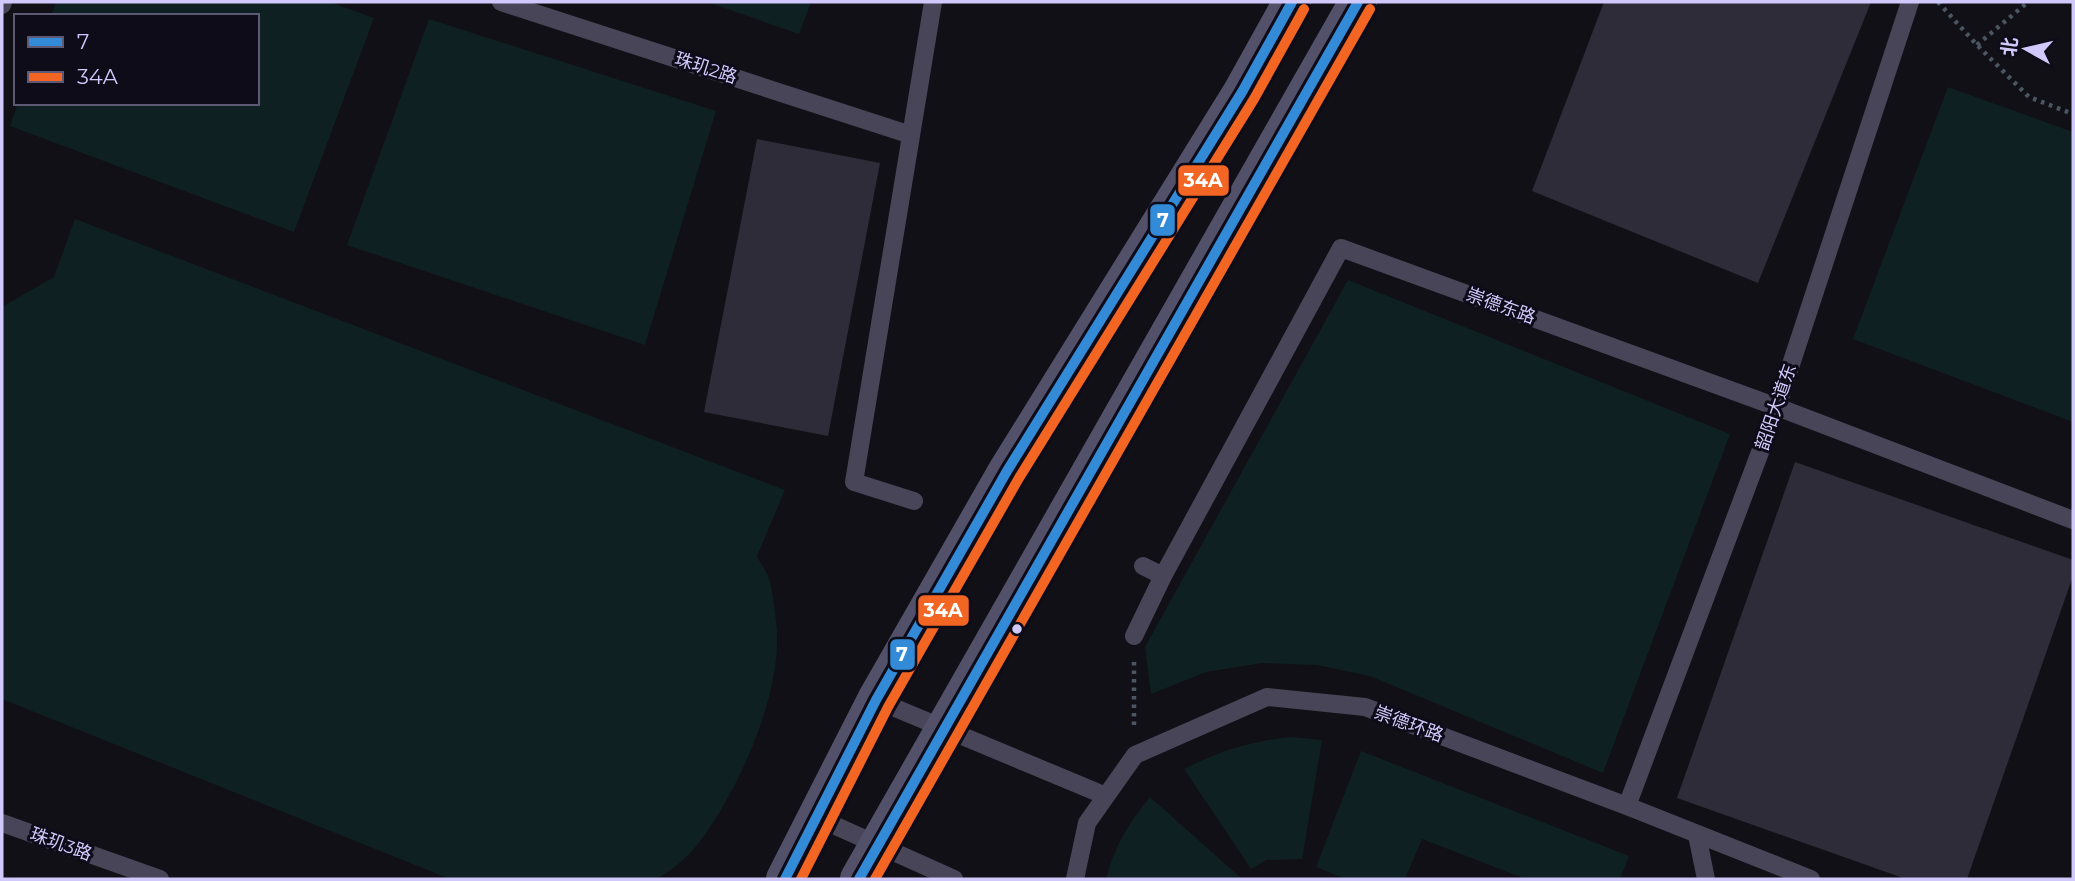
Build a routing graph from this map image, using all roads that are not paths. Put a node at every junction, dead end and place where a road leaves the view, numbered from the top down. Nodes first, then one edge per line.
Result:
1 (500, 2) edge
2 (933, 2) edge
3 (1292, 2) edge
4 (1358, 2) edge
5 (1910, 2) edge
6 (911, 135) junction
7 (1777, 407) junction
8 (914, 501) dead end
9 (2073, 520) edge
10 (1143, 566) dead end
11 (1163, 576) junction
12 (1134, 636) road end
13 (876, 700) junction
14 (944, 730) junction
15 (1106, 796) junction
16 (1626, 806) junction
17 (818, 818) junction
18 (2, 823) edge
19 (1697, 835) junction
20 (878, 846) junction
21 (160, 879) edge
22 (785, 879) edge
23 (859, 879) edge
24 (954, 879) edge
25 (1075, 879) edge
26 (1706, 879) edge
27 (1811, 879) edge

1 - 6 lane, 珠玑2路
2 - 6 lane
3 - 13 main road
4 - 14 main road
5 - 7 lane, 韶阳大道东
6 - 8 lane
7 - 9 lane, 崇德东路
7 - 11 lane, 崇德东路
7 - 16 lane, 韶阳大道东
10 - 11 lane
11 - 12 lane, 崇德东路
13 - 14 lane
13 - 17 main road
14 - 15 lane
14 - 20 main road
15 - 16 lane, 崇德环路
15 - 25 lane
16 - 19 lane, 崇德环路
17 - 20 lane
17 - 22 main road
18 - 21 lane, 珠玑3路
19 - 26 lane
19 - 27 lane, 崇德环路
20 - 23 main road
20 - 24 lane

